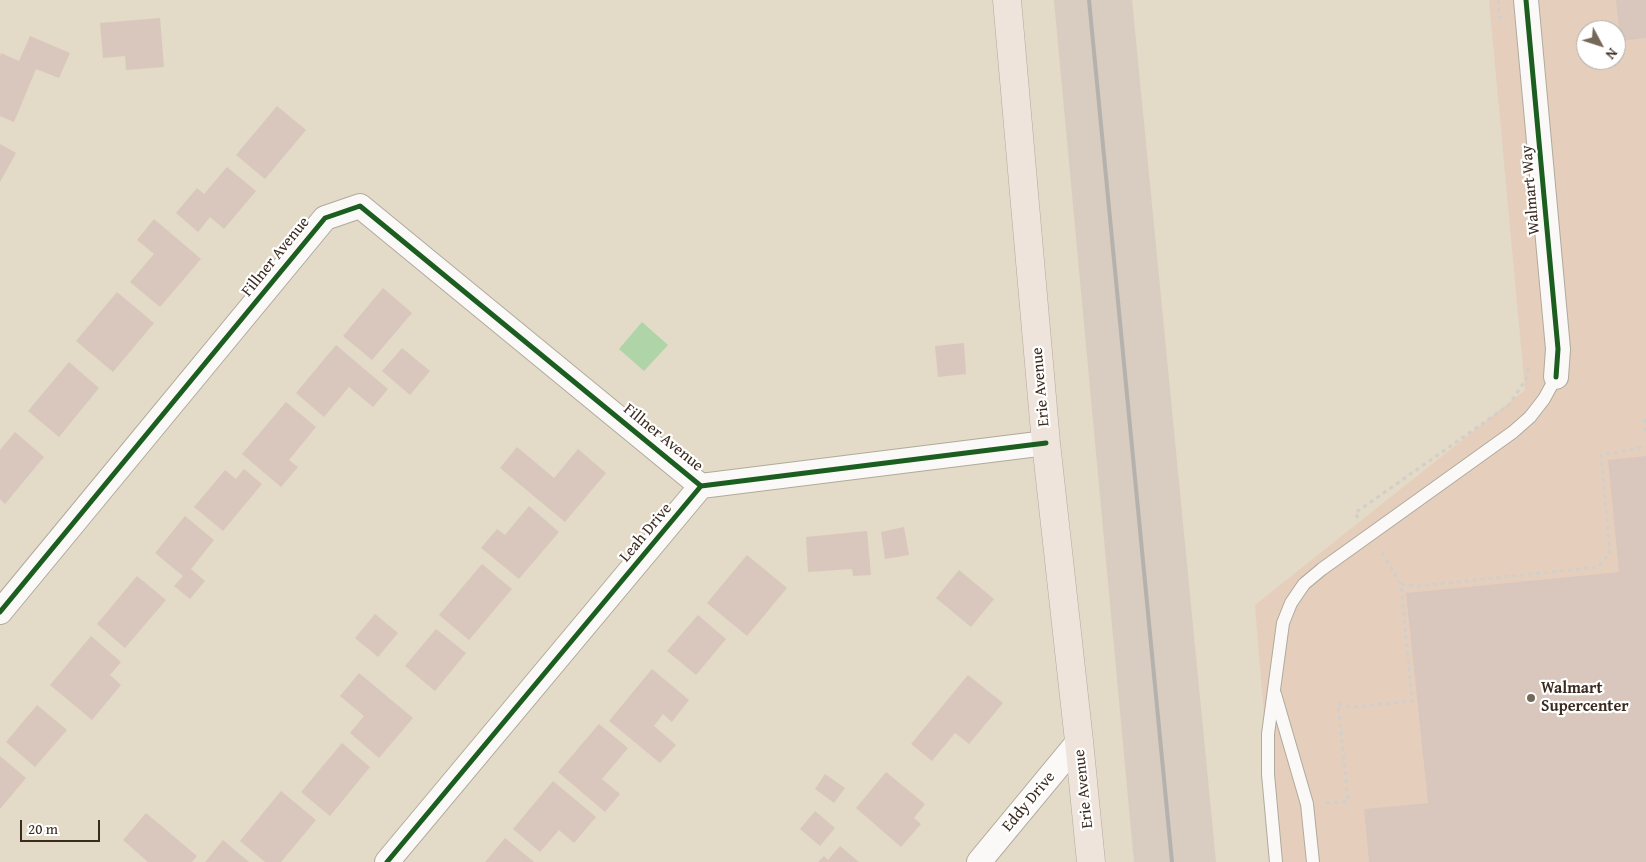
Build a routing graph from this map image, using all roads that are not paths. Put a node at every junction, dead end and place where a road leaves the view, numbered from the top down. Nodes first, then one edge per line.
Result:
1 (1007, 0) edge
2 (1526, 0) edge
3 (1556, 377) joint
4 (1046, 443) junction
5 (701, 486) junction
6 (0, 612) edge
7 (1274, 688) junction
8 (1080, 741) junction
9 (387, 862) edge
10 (978, 862) edge
11 (1091, 862) edge
12 (1276, 862) edge
13 (1313, 862) edge

1 - 4 main road, Erie Avenue
2 - 3 street, Walmart Way
3 - 7 lane
4 - 5 street
4 - 8 main road, Erie Avenue
5 - 6 street, Fillner Avenue
5 - 9 street, Leah Drive
7 - 12 lane
7 - 13 lane
8 - 10 street, Eddy Drive
8 - 11 main road, Erie Avenue

